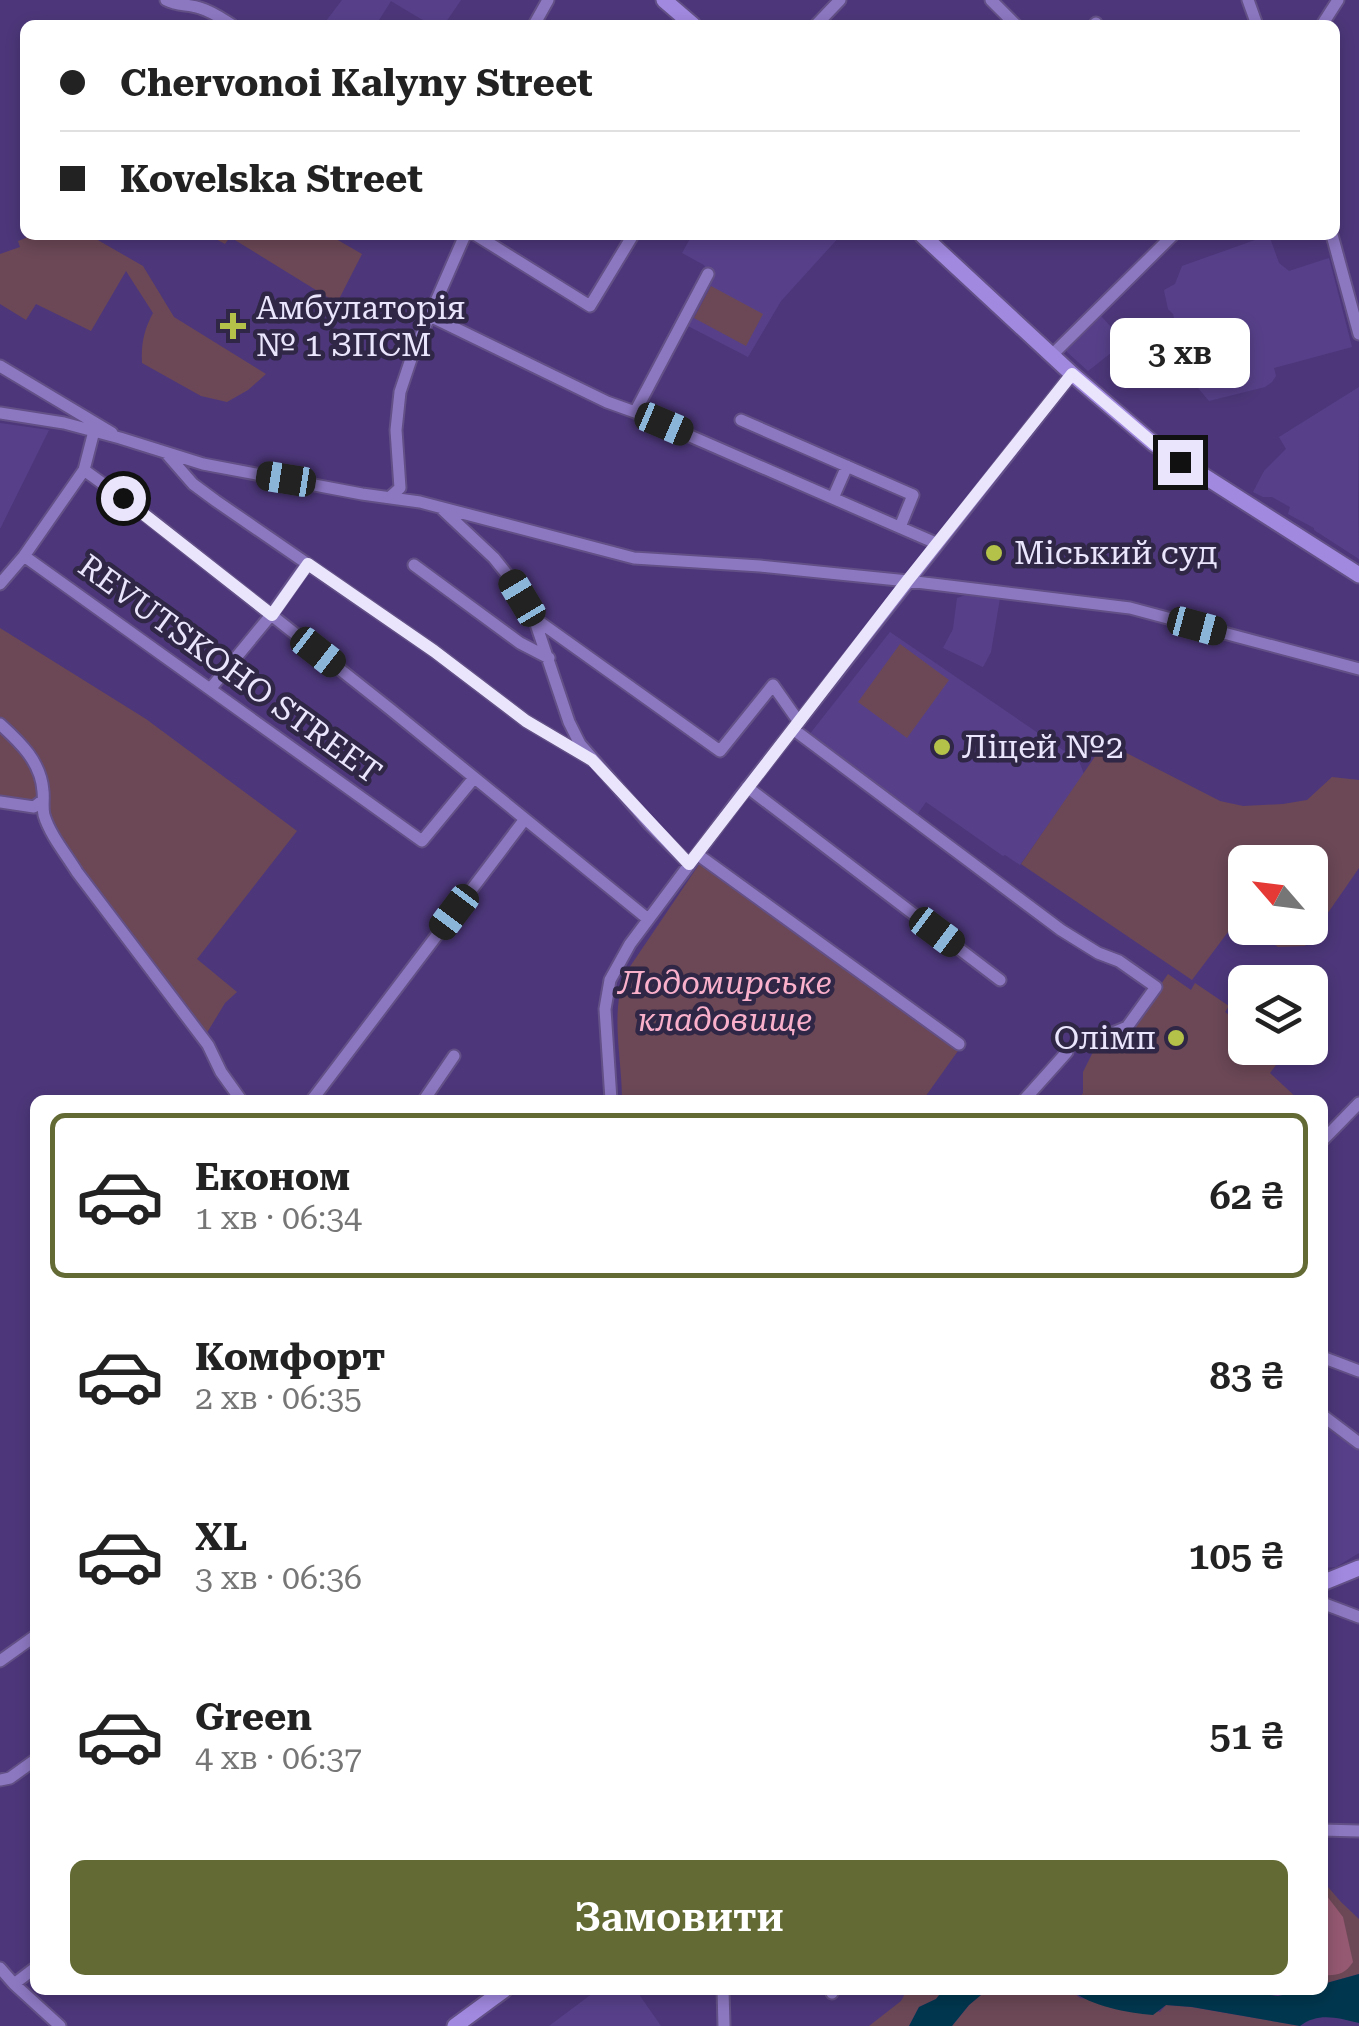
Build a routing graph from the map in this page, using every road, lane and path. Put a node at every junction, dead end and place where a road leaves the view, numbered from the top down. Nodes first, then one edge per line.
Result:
1 (166, 0) edge
2 (664, 0) edge
3 (840, 0) edge
4 (991, 0) edge
5 (225, 20) edge
6 (687, 20) edge
7 (821, 20) edge
8 (1011, 20) edge
9 (463, 240) edge
10 (484, 240) edge
11 (629, 240) edge
12 (927, 240) edge
13 (1167, 240) edge
14 (1333, 240) edge
15 (708, 274) dead end
16 (430, 316) junction
17 (1359, 334) edge
18 (1052, 355) junction
19 (0, 366) edge
20 (1072, 374) junction
21 (74, 410) junction
22 (635, 412) junction
23 (0, 413) edge
24 (741, 420) dead end
25 (64, 423) junction
26 (94, 432) junction
27 (120, 438) junction
28 (166, 452) junction
29 (847, 466) junction
30 (84, 470) junction
31 (400, 473) junction
32 (390, 497) junction
33 (833, 498) junction
34 (420, 502) junction
35 (440, 508) junction
36 (900, 527) junction
37 (938, 544) junction
38 (24, 556) junction
39 (308, 564) junction
40 (414, 565) dead end
41 (1359, 575) edge
42 (908, 580) junction
43 (0, 584) edge
44 (272, 615) junction
45 (534, 618) junction
46 (549, 658) junction
47 (1359, 670) edge
48 (211, 688) junction
49 (0, 724) edge
50 (796, 725) junction
51 (592, 760) junction
52 (474, 778) junction
53 (747, 787) junction
54 (43, 800) junction
55 (0, 802) edge
56 (525, 819) junction
57 (693, 859) junction
58 (648, 919) junction
59 (1000, 980) dead end
60 (1101, 1038) dead end
61 (959, 1044) dead end
62 (1066, 1052) dead end
63 (454, 1056) dead end
64 (237, 1095) edge
65 (316, 1095) edge
66 (427, 1095) edge
67 (611, 1095) edge
68 (1028, 1095) edge
69 (1359, 1103) edge
70 (1328, 1135) edge
71 (1328, 1359) edge
72 (1359, 1371) edge
73 (1328, 1419) edge
74 (1359, 1442) edge
75 (1359, 1568) edge
76 (1328, 1581) edge
77 (1328, 1605) edge
78 (1359, 1617) edge
79 (30, 1640) edge
80 (0, 1661) edge
81 (30, 1764) edge
82 (0, 1780) edge
83 (1328, 1830) edge
84 (1359, 1831) edge
85 (0, 1968) edge
86 (30, 1972) edge
87 (14, 1984) junction
88 (497, 1995) edge
89 (724, 1995) edge
90 (60, 2026) edge
91 (455, 2026) edge
92 (724, 2026) edge

1 - 5 street
2 - 6 main road
3 - 7 street
4 - 8 street
9 - 16 street
10 - 11 street
12 - 18 main road
13 - 18 street
14 - 17 street
15 - 22 street
16 - 22 street
16 - 31 street
18 - 20 main road
19 - 21 street
20 - 37 street
20 - 41 main road
21 - 25 street
21 - 27 street
22 - 33 street
23 - 25 street
24 - 29 street
25 - 26 street
26 - 27 street
26 - 30 street
27 - 28 street
28 - 32 street
28 - 39 street
29 - 33 street
29 - 36 street
30 - 38 street
30 - 44 street
31 - 32 street
31 - 34 street
32 - 34 street
33 - 36 street
34 - 35 street
35 - 42 street
35 - 45 street
36 - 37 street
37 - 42 street
38 - 43 street
38 - 48 street, REVUTSKOHO STREET
39 - 44 street
39 - 51 street
40 - 46 street
42 - 47 street
42 - 50 street
44 - 48 street
44 - 52 street
45 - 46 street
45 - 50 street
46 - 51 street
48 - 52 street, REVUTSKOHO STREET
49 - 54 street
50 - 53 street
50 - 60 street
51 - 57 street
52 - 56 street
53 - 57 street
53 - 59 street
54 - 55 street
54 - 64 street
56 - 58 street
56 - 65 street
57 - 58 street
57 - 61 street
58 - 67 street
62 - 68 street
63 - 66 street
69 - 70 street
71 - 72 street
73 - 74 street
75 - 76 main road
77 - 78 street
79 - 80 street
81 - 82 street
83 - 84 street
85 - 87 street
86 - 87 street
87 - 90 street
88 - 91 main road
89 - 92 street

